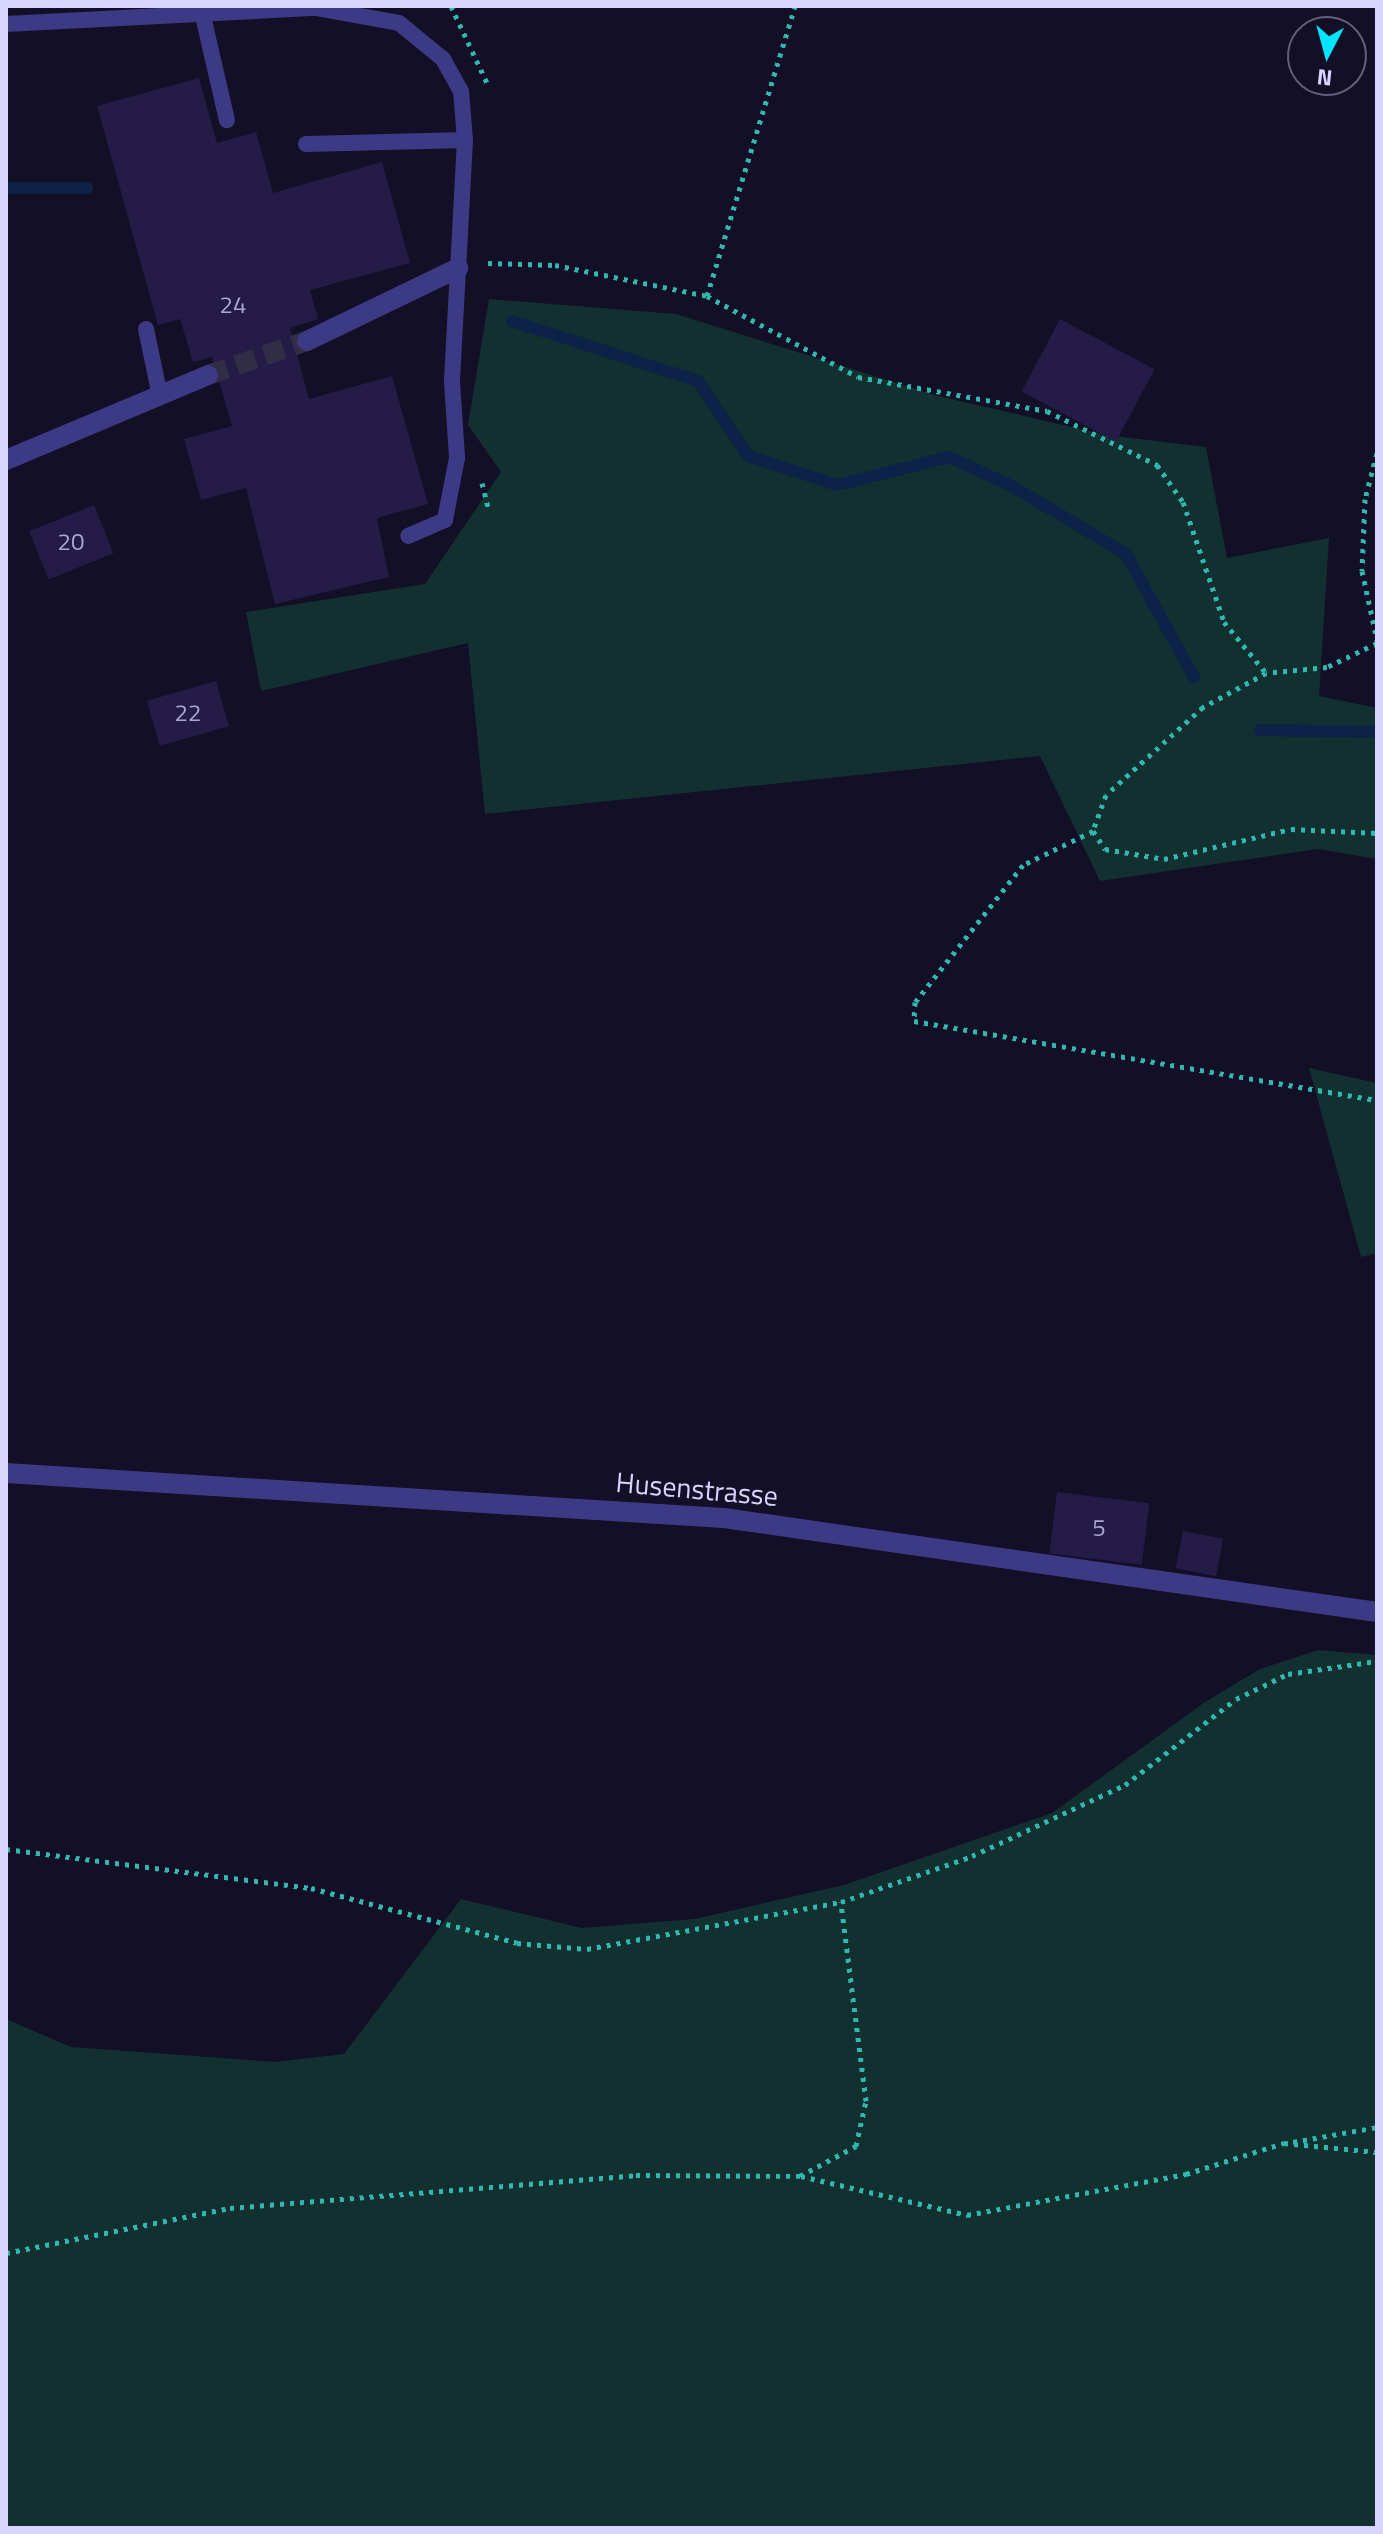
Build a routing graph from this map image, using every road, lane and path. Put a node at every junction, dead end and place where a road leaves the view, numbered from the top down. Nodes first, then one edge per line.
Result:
1 (795, 6) edge
2 (202, 12) junction
3 (6, 24) edge
4 (227, 120) dead end
5 (465, 140) junction
6 (306, 144) dead end
7 (458, 268) junction
8 (707, 296) junction
9 (146, 329) dead end
10 (307, 341) tunnel mouth
11 (208, 375) tunnel mouth
12 (160, 396) junction
13 (1377, 453) edge
14 (6, 460) edge
15 (408, 536) dead end
16 (1377, 642) edge
17 (1266, 673) junction
18 (1093, 831) junction
19 (1377, 833) edge
20 (1377, 1100) edge
21 (6, 1473) edge
22 (1377, 1612) edge
23 (1377, 1661) edge
24 (6, 1849) edge
25 (841, 1902) junction
26 (1377, 2127) edge
27 (1284, 2143) junction
28 (1377, 2152) edge
29 (800, 2176) junction
30 (6, 2253) edge

1 - 8 path
2 - 3 lane
2 - 4 lane
2 - 5 lane
5 - 6 lane
5 - 7 lane
7 - 8 path
7 - 10 street
7 - 15 lane
8 - 17 path
9 - 12 lane
11 - 12 street
12 - 14 street
13 - 16 path
16 - 17 path
17 - 18 path
18 - 19 path
18 - 20 path
21 - 22 street, Husenstrasse
23 - 25 path
24 - 25 path
25 - 29 path
26 - 27 path
27 - 28 path
27 - 29 path
29 - 30 path

